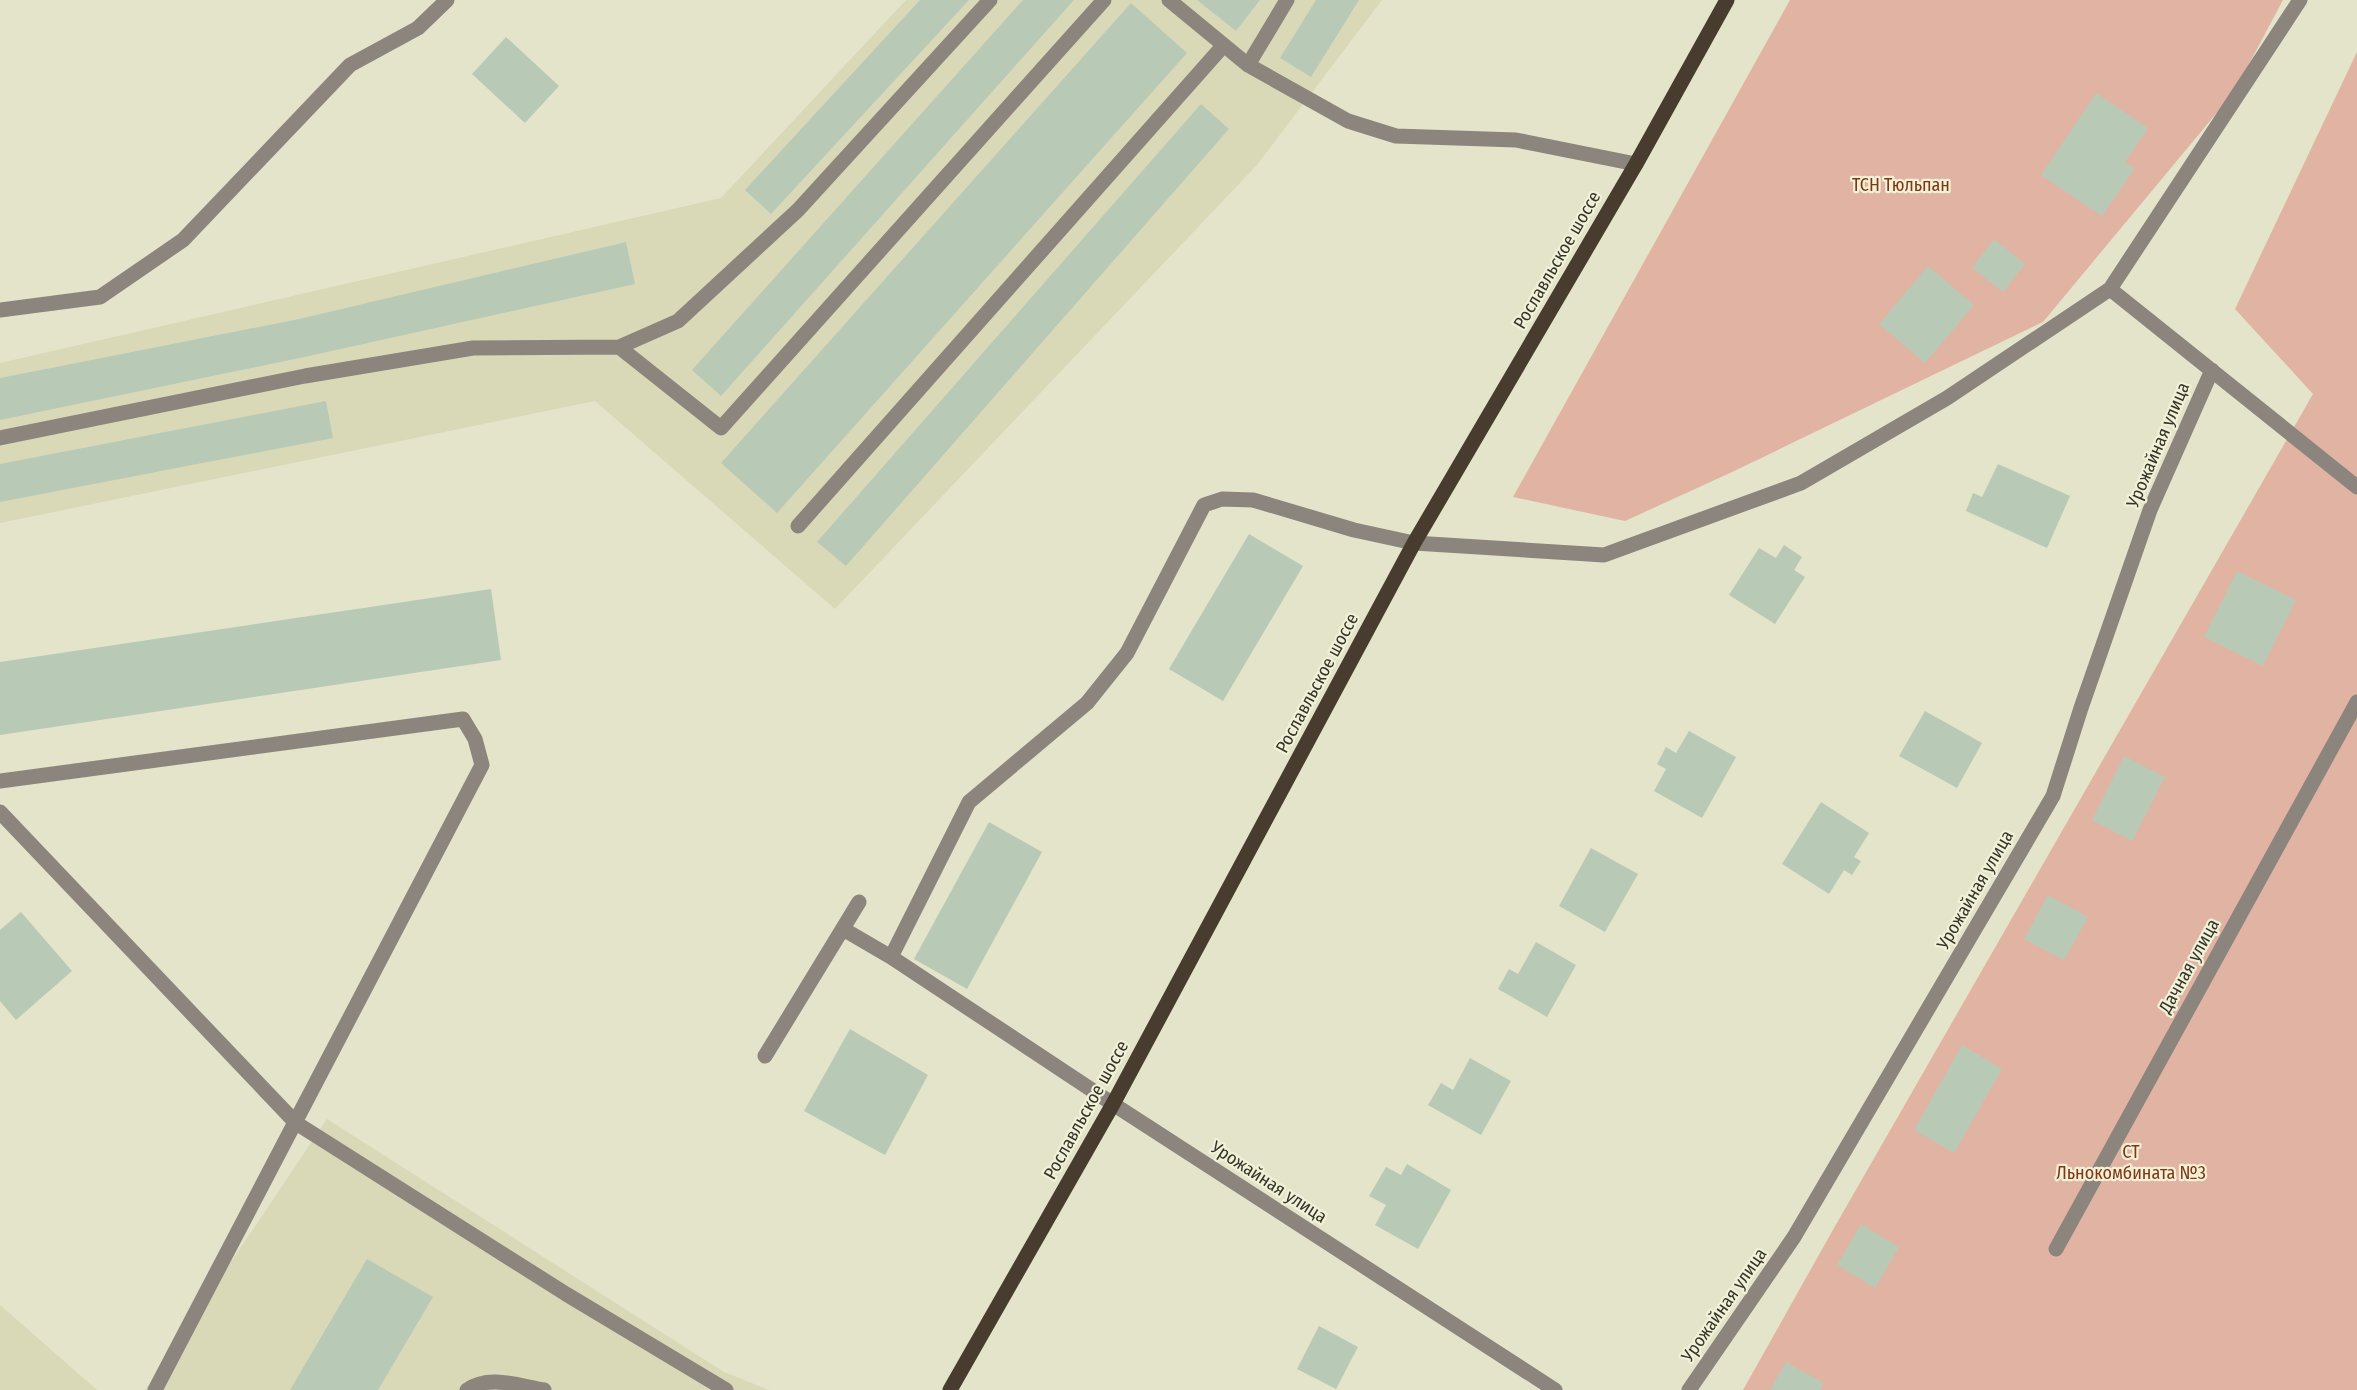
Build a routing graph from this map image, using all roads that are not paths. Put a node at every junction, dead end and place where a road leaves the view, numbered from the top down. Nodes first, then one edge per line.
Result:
1 (447, 0) edge
2 (990, 0) edge
3 (1104, 0) edge
4 (1169, 0) edge
5 (1287, 0) edge
6 (1727, 0) edge
7 (2300, 0) edge
8 (1223, 45) junction
9 (1248, 64) junction
10 (1636, 164) junction
11 (2110, 289) junction
12 (0, 310) edge
13 (619, 347) junction
14 (2212, 370) junction
15 (0, 438) edge
16 (2357, 486) edge
17 (798, 526) dead end
18 (1414, 543) junction
19 (2357, 702) edge
20 (0, 781) edge
21 (0, 812) edge
22 (860, 902) dead end
23 (843, 928) junction
24 (891, 957) junction
25 (765, 1056) dead end
26 (1113, 1104) junction
27 (296, 1123) junction
28 (2056, 1249) dead end
29 (709, 1386) edge
30 (155, 1390) edge
31 (467, 1390) edge
32 (544, 1390) edge
33 (726, 1390) edge
34 (950, 1390) edge
35 (1555, 1390) edge
36 (1689, 1390) edge

1 - 12 street
2 - 13 street
3 - 13 street
4 - 8 street
5 - 9 street
6 - 10 main road, Рославльское шоссе
7 - 11 street
8 - 9 street
8 - 17 street
9 - 10 street
10 - 18 main road, Рославльское шоссе
11 - 14 street
11 - 18 street
13 - 15 street
14 - 16 street
14 - 36 street, Урожайная улица
18 - 24 street
18 - 26 main road, Рославльское шоссе
19 - 28 street, Дачная улица
20 - 27 street
21 - 27 street
22 - 23 street
23 - 24 street, Урожайная улица
23 - 25 street
24 - 26 street, Урожайная улица
26 - 34 main road, Рославльское шоссе
26 - 35 street, Урожайная улица
27 - 29 street
27 - 30 street
29 - 33 street
31 - 32 street

